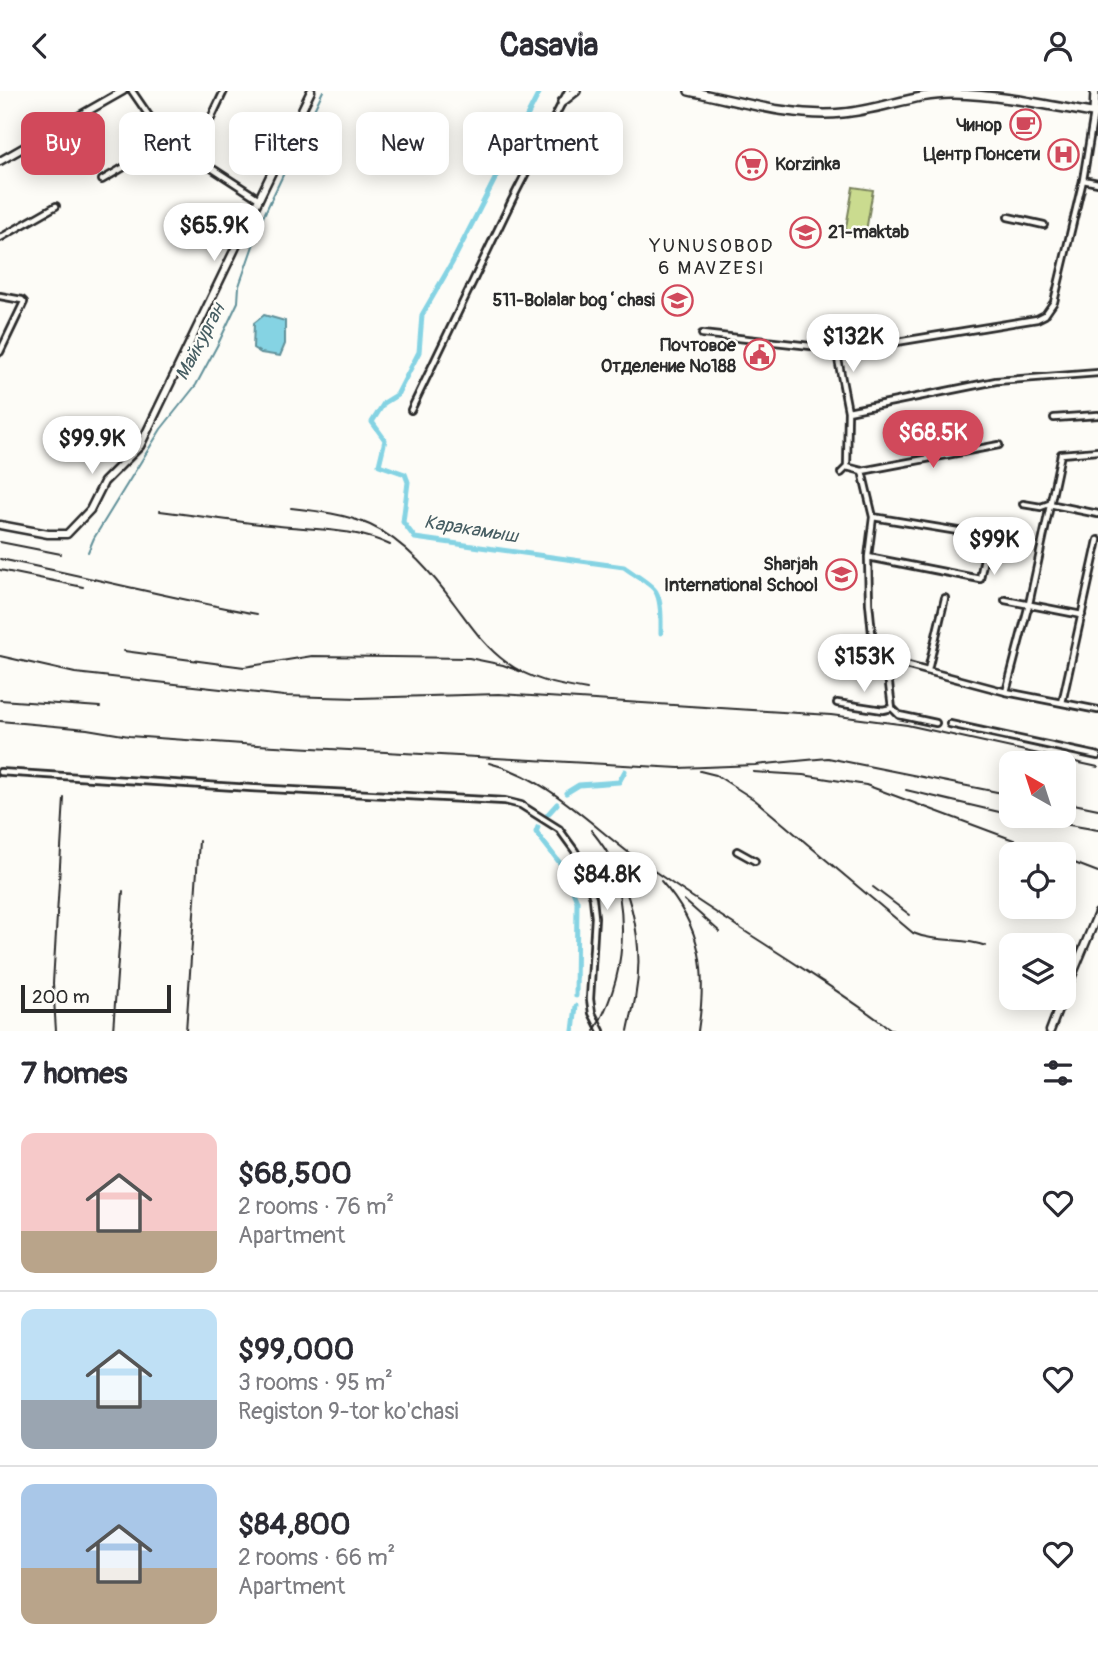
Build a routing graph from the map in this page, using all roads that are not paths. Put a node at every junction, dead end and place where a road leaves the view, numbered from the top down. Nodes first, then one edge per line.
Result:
1 (124, 91) edge
2 (132, 91) edge
3 (217, 91) edge
4 (224, 91) edge
5 (311, 91) edge
6 (568, 91) edge
7 (576, 91) edge
8 (689, 91) edge
9 (221, 97) junction
10 (1096, 97) edge
11 (562, 102) junction
12 (146, 112) edge
13 (214, 112) edge
14 (1097, 113) edge
15 (0, 161) edge
16 (119, 170) edge
17 (215, 170) edge
18 (102, 180) dead end
19 (1083, 180) junction
20 (1098, 183) edge
21 (260, 199) junction
22 (56, 206) dead end
23 (1008, 217) dead end
24 (1044, 225) dead end
25 (0, 238) edge
26 (0, 296) edge
27 (702, 334) dead end
28 (848, 350) junction
29 (0, 352) edge
30 (1098, 373) edge
31 (411, 410) dead end
32 (848, 411) junction
33 (1098, 415) edge
34 (1054, 418) dead end
35 (999, 445) dead end
36 (1098, 451) edge
37 (847, 467) junction
38 (862, 471) junction
39 (841, 473) dead end
40 (1023, 504) dead end
41 (1049, 505) junction
42 (1098, 514) edge
43 (873, 517) junction
44 (0, 525) edge
45 (1098, 540) edge
46 (868, 557) junction
47 (945, 598) dead end
48 (1005, 600) dead end
49 (1029, 604) junction
50 (1082, 615) junction
51 (886, 660) junction
52 (928, 670) junction
53 (1006, 692) junction
54 (837, 703) dead end
55 (1062, 703) junction
56 (892, 708) junction
57 (1098, 710) edge
58 (936, 723) dead end
59 (950, 725) dead end
60 (1098, 756) edge
61 (0, 772) edge
62 (737, 851) dead end
63 (755, 861) dead end
64 (1098, 912) edge
65 (1076, 966) edge
66 (1058, 1010) edge
67 (601, 1031) edge
68 (1050, 1031) edge

1 - 15 street
2 - 12 street
3 - 9 street
4 - 9 street
5 - 21 street
6 - 11 street
7 - 11 main road
8 - 14 main road
9 - 13 street
10 - 14 main road
11 - 31 street
14 - 19 street
16 - 18 street
17 - 21 street
19 - 20 street
19 - 28 street
21 - 44 street
22 - 25 street
23 - 24 street
26 - 29 street
27 - 28 street
28 - 32 street
30 - 32 street
32 - 37 street
33 - 34 street
35 - 38 street
36 - 41 street
37 - 38 street
37 - 39 street
38 - 43 street
40 - 41 street
41 - 42 street
41 - 49 street
43 - 46 street
43 - 46 street
45 - 50 street
46 - 51 street
47 - 52 street
48 - 49 street
49 - 50 street
49 - 53 street
50 - 55 street
51 - 52 street
51 - 56 street
52 - 53 street
53 - 55 street
54 - 56 street
55 - 57 street
56 - 58 street
59 - 60 street
61 - 67 street
62 - 63 street
64 - 65 street
66 - 68 street

